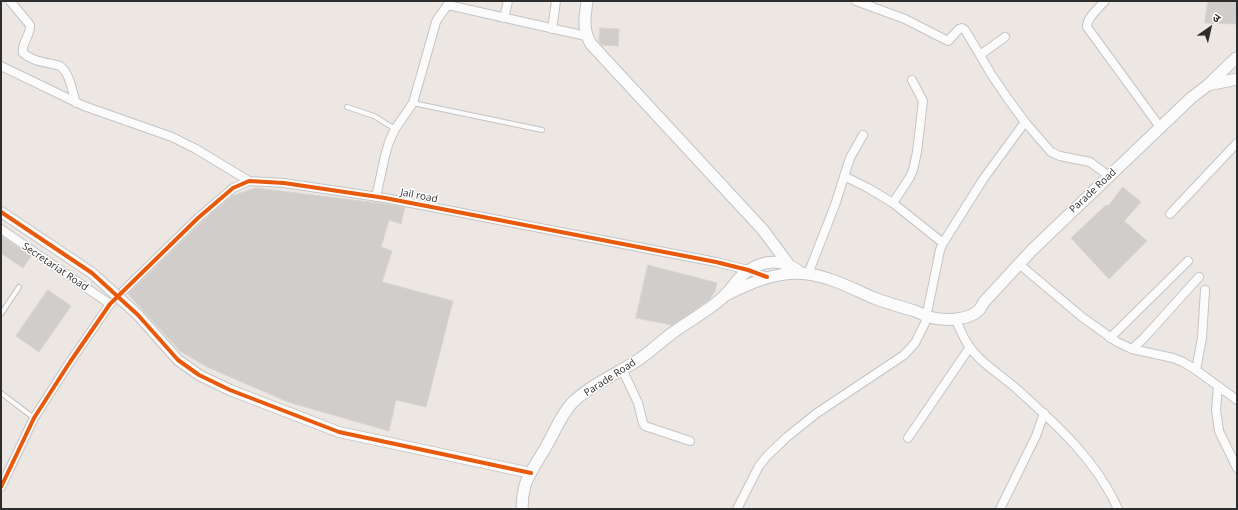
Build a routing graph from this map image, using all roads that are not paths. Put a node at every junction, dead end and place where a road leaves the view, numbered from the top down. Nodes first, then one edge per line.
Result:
1 (10, 1) edge
2 (508, 1) edge
3 (556, 1) edge
4 (587, 1) edge
5 (856, 1) edge
6 (1105, 1) edge
7 (448, 3) edge
8 (504, 18) junction
9 (552, 29) junction
10 (586, 36) junction
11 (1005, 37) dead end
12 (980, 55) junction
13 (1236, 59) edge
14 (1, 66) edge
15 (1237, 79) edge
16 (912, 80) dead end
17 (1208, 85) junction
18 (76, 102) junction
19 (413, 103) junction
20 (346, 106) dead end
21 (1025, 122) junction
22 (1160, 127) junction
23 (395, 129) junction
24 (542, 130) dead end
25 (863, 135) dead end
26 (1237, 143) edge
27 (844, 176) junction
28 (1110, 176) junction
29 (249, 181) junction
30 (376, 197) junction
31 (893, 203) junction
32 (1, 212) edge
33 (1170, 214) dead end
34 (1, 229) edge
35 (943, 243) junction
36 (1188, 261) dead end
37 (1019, 264) junction
38 (789, 265) junction
39 (748, 270) junction
40 (804, 274) junction
41 (768, 277) junction
42 (1199, 277) dead end
43 (19, 287) dead end
44 (1205, 290) dead end
45 (724, 296) junction
46 (984, 302) junction
47 (110, 304) junction
48 (1, 314) edge
49 (927, 314) junction
50 (955, 319) junction
51 (1110, 338) junction
52 (970, 348) junction
53 (1132, 349) junction
54 (622, 369) junction
55 (1196, 370) junction
56 (1218, 386) junction
57 (1, 394) edge
58 (1237, 400) edge
59 (1044, 413) junction
60 (34, 418) junction
61 (908, 438) dead end
62 (690, 441) dead end
63 (1237, 468) edge
64 (531, 473) junction
65 (1, 487) edge
66 (522, 509) edge
67 (737, 509) edge
68 (1000, 509) edge
69 (1118, 509) edge

1 - 18 street
2 - 8 street
3 - 9 street
4 - 10 main road
5 - 12 street
6 - 22 street
7 - 8 street
7 - 19 street
8 - 9 street
9 - 10 street
10 - 38 main road, Parade Road
11 - 12 street
12 - 21 street
13 - 17 main road, Parade Road
14 - 18 street
15 - 17 main road
16 - 31 street
17 - 22 main road, Parade Road
18 - 29 street
19 - 23 street
19 - 24 lane
20 - 23 lane
21 - 28 street
21 - 35 street
22 - 28 main road, Parade Road
23 - 30 street
25 - 27 street
26 - 33 street
27 - 31 street
27 - 40 street
28 - 37 main road, Parade Road
29 - 30 street, Jail road
29 - 47 street, Jail road
30 - 39 street, Jail road
31 - 35 street
32 - 64 street, bridge
34 - 47 street, Secretariat Road
35 - 49 street
36 - 51 street
37 - 46 main road, Parade Road
37 - 51 street
38 - 39 main road
38 - 40 main road, Parade Road
39 - 41 street, Jail road
39 - 45 main road
40 - 41 main road, Parade Road
40 - 49 main road, Parade Road
41 - 45 main road, Parade Road
42 - 53 street
43 - 48 lane
44 - 55 street
45 - 54 main road, Parade Road
46 - 49 main road, Parade Road
46 - 50 main road, Parade Road
47 - 60 street, Jail road
49 - 50 main road, Parade Road
49 - 67 street
50 - 52 street
51 - 53 street
52 - 59 street
52 - 61 street
53 - 55 street
54 - 62 street
54 - 64 main road, Parade Road
55 - 56 street
56 - 58 street
56 - 63 street
57 - 60 lane
59 - 68 street
59 - 69 street
60 - 65 street, Jail road
64 - 66 main road, Parade Road

